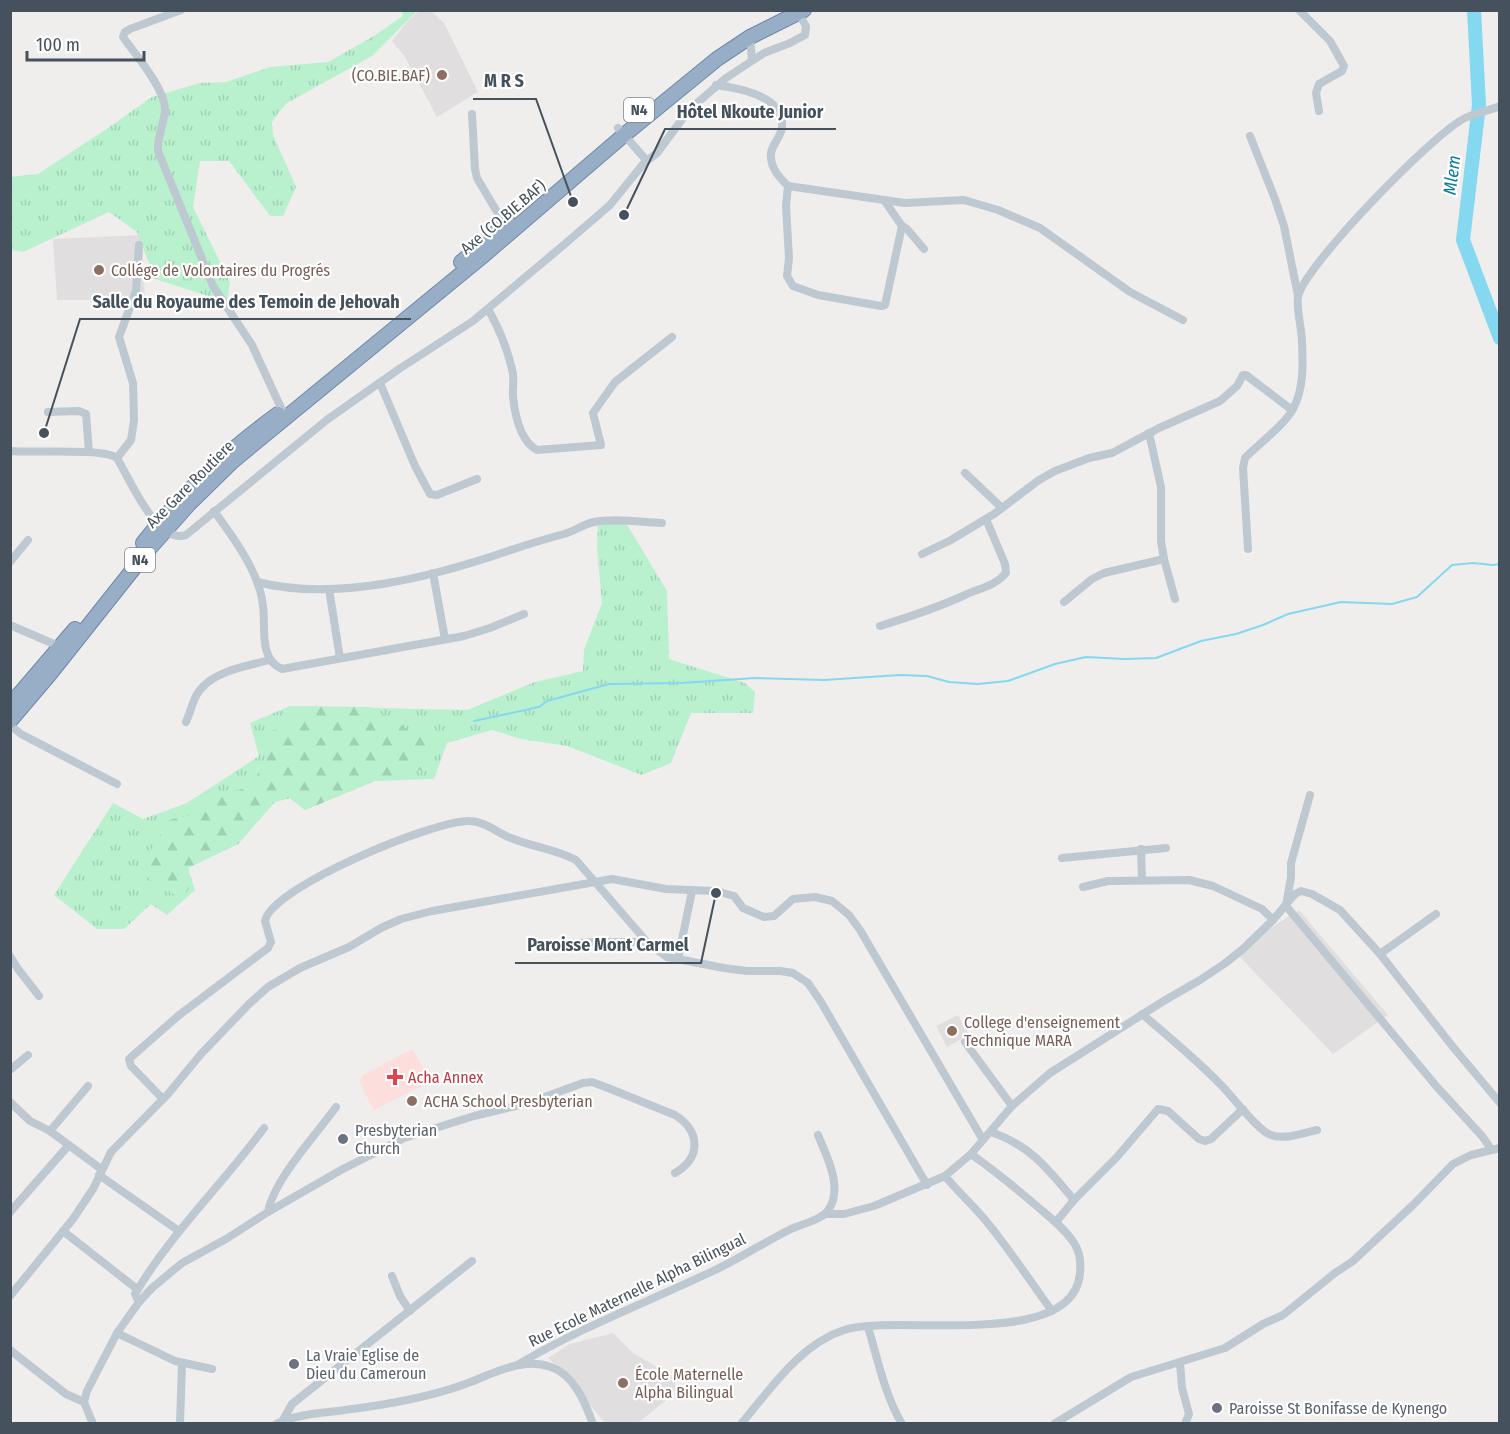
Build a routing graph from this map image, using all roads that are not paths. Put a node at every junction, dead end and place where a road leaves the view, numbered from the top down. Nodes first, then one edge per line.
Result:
1 (181, 10) edge
2 (784, 10) edge
3 (1299, 10) edge
4 (801, 12) edge
5 (750, 37) junction
6 (752, 60) junction
7 (717, 85) junction
8 (1500, 106) edge
9 (1319, 111) dead end
10 (472, 114) dead end
11 (621, 132) junction
12 (1250, 136) dead end
13 (647, 161) junction
14 (788, 186) junction
15 (884, 200) junction
16 (903, 226) junction
17 (507, 229) junction
18 (139, 245) dead end
19 (924, 249) dead end
20 (1298, 296) junction
21 (488, 309) junction
22 (1183, 320) dead end
23 (672, 337) dead end
24 (380, 383) junction
25 (1292, 410) junction
26 (48, 412) dead end
27 (285, 414) junction
28 (1149, 433) junction
29 (11, 452) edge
30 (89, 452) junction
31 (117, 458) junction
32 (965, 473) dead end
33 (477, 479) dead end
34 (1002, 508) junction
35 (214, 511) junction
36 (986, 519) junction
37 (662, 523) dead end
38 (161, 528) junction
39 (28, 540) dead end
40 (1248, 549) dead end
41 (922, 554) dead end
42 (1164, 559) junction
43 (10, 562) edge
44 (433, 573) junction
45 (257, 582) junction
46 (329, 589) junction
47 (1175, 599) dead end
48 (1064, 602) dead end
49 (524, 614) dead end
50 (10, 624) edge
51 (880, 626) dead end
52 (445, 639) junction
53 (64, 649) junction
54 (340, 658) junction
55 (270, 660) junction
56 (10, 705) edge
57 (10, 721) edge
58 (186, 722) dead end
59 (10, 726) edge
60 (117, 784) dead end
61 (1310, 795) dead end
62 (1166, 848) dead end
63 (1142, 849) junction
64 (1062, 858) dead end
65 (1142, 880) junction
66 (597, 882) junction
67 (1083, 887) dead end
68 (692, 891) junction
69 (1286, 906) junction
70 (1436, 914) dead end
71 (1273, 920) junction
72 (647, 942) junction
73 (547, 945) dead end
74 (1380, 954) junction
75 (10, 956) edge
76 (678, 959) junction
77 (39, 996) dead end
78 (1142, 1014) junction
79 (965, 1042) dead end
80 (28, 1055) dead end
81 (10, 1070) edge
82 (88, 1086) dead end
83 (163, 1099) junction
84 (10, 1102) edge
85 (1500, 1103) edge
86 (1012, 1106) junction
87 (336, 1107) dead end
88 (1243, 1108) junction
89 (264, 1128) dead end
90 (1317, 1130) dead end
91 (50, 1131) junction
92 (991, 1132) junction
93 (818, 1135) dead end
94 (983, 1140) junction
95 (68, 1146) junction
96 (1495, 1148) edge
97 (971, 1155) junction
98 (100, 1172) junction
99 (675, 1173) dead end
100 (945, 1176) junction
101 (927, 1185) junction
102 (1074, 1200) junction
103 (10, 1212) edge
104 (268, 1212) junction
105 (826, 1214) junction
106 (1056, 1222) junction
107 (63, 1231) junction
108 (179, 1231) junction
109 (472, 1262) dead end
110 (392, 1276) dead end
111 (137, 1289) junction
112 (10, 1296) edge
113 (139, 1302) junction
114 (410, 1311) junction
115 (1052, 1311) junction
116 (868, 1327) junction
117 (117, 1333) junction
118 (13, 1357) edge
119 (182, 1363) junction
120 (1180, 1363) junction
121 (519, 1364) junction
122 (212, 1369) dead end
123 (84, 1402) junction
124 (279, 1422) edge
125 (93, 1424) edge
126 (180, 1424) edge
127 (593, 1424) edge
128 (741, 1424) edge
129 (902, 1424) edge
130 (1054, 1424) edge
131 (1185, 1424) edge

1 - 27 street
2 - 11 highway, Axe (CO.BIE.BAF) / N4
3 - 9 street
4 - 5 highway, Axe (CO.BIE.BAF) / N4
4 - 6 street
5 - 6 street
5 - 11 highway, Axe (CO.BIE.BAF) / N4
6 - 7 street
7 - 13 street
7 - 14 street
8 - 20 street
10 - 17 street
11 - 13 street
11 - 17 highway, Axe (CO.BIE.BAF) / N4
12 - 20 street
13 - 21 street
14 - 15 street
14 - 16 street
15 - 16 street
15 - 22 street
16 - 19 street
17 - 27 highway, Axe (CO.BIE.BAF) / N4
18 - 31 street
20 - 25 street
21 - 23 street
21 - 24 street
24 - 33 street
24 - 35 street
25 - 28 street
25 - 40 street
26 - 30 street
27 - 38 highway, Axe Gare Routiere / N4
28 - 34 street
28 - 42 street
29 - 30 street
30 - 31 street
31 - 38 street
32 - 34 street
34 - 36 street
35 - 38 street
35 - 45 street
36 - 41 street
36 - 51 street
37 - 44 street
38 - 53 highway, Axe Gare Routiere / N4
39 - 43 street
42 - 47 street
42 - 48 street
44 - 46 street
44 - 52 street
45 - 46 street
45 - 55 street
46 - 54 street
49 - 52 street
50 - 53 street
52 - 54 street
53 - 56 highway, Axe Gare Routiere / N4
53 - 57 highway, Axe Gare Routiere / N4
54 - 55 street
55 - 58 street
59 - 60 street
61 - 69 street
62 - 63 street
63 - 64 street
63 - 65 street
65 - 67 street
65 - 71 street
66 - 68 street
66 - 72 street
66 - 83 street
66 - 83 street
68 - 76 street
68 - 94 street
69 - 71 street, Rue Ecole Maternelle Alpha Bilingual
69 - 74 street
69 - 96 street
70 - 74 street
71 - 78 street, Rue Ecole Maternelle Alpha Bilingual
72 - 73 street
72 - 76 street
74 - 85 street
75 - 77 street
76 - 101 street
78 - 86 street, Rue Ecole Maternelle Alpha Bilingual
78 - 88 street
79 - 86 street
80 - 81 street
82 - 91 street
83 - 98 street
84 - 91 street
86 - 92 street, Rue Ecole Maternelle Alpha Bilingual
87 - 104 street
88 - 90 street
88 - 102 street
89 - 108 street
91 - 95 street
92 - 94 street, Rue Ecole Maternelle Alpha Bilingual
92 - 102 street
93 - 105 street
94 - 97 street, Rue Ecole Maternelle Alpha Bilingual
95 - 98 street
95 - 103 street
96 - 120 street
97 - 100 street, Rue Ecole Maternelle Alpha Bilingual
97 - 106 street
98 - 107 street
98 - 108 street
99 - 104 street
100 - 101 street, Rue Ecole Maternelle Alpha Bilingual
100 - 115 street
101 - 105 street, Rue Ecole Maternelle Alpha Bilingual
102 - 106 street
104 - 113 street
105 - 121 street, Rue Ecole Maternelle Alpha Bilingual
106 - 115 street
107 - 111 street
107 - 112 street
108 - 111 street
109 - 114 street
110 - 114 street
111 - 113 street
113 - 117 street
114 - 124 street
115 - 116 street
116 - 128 street
116 - 129 street
117 - 119 street
117 - 123 street
118 - 123 street
119 - 122 street
119 - 126 street
120 - 130 street
120 - 131 street
121 - 124 street
121 - 127 street
123 - 125 street

